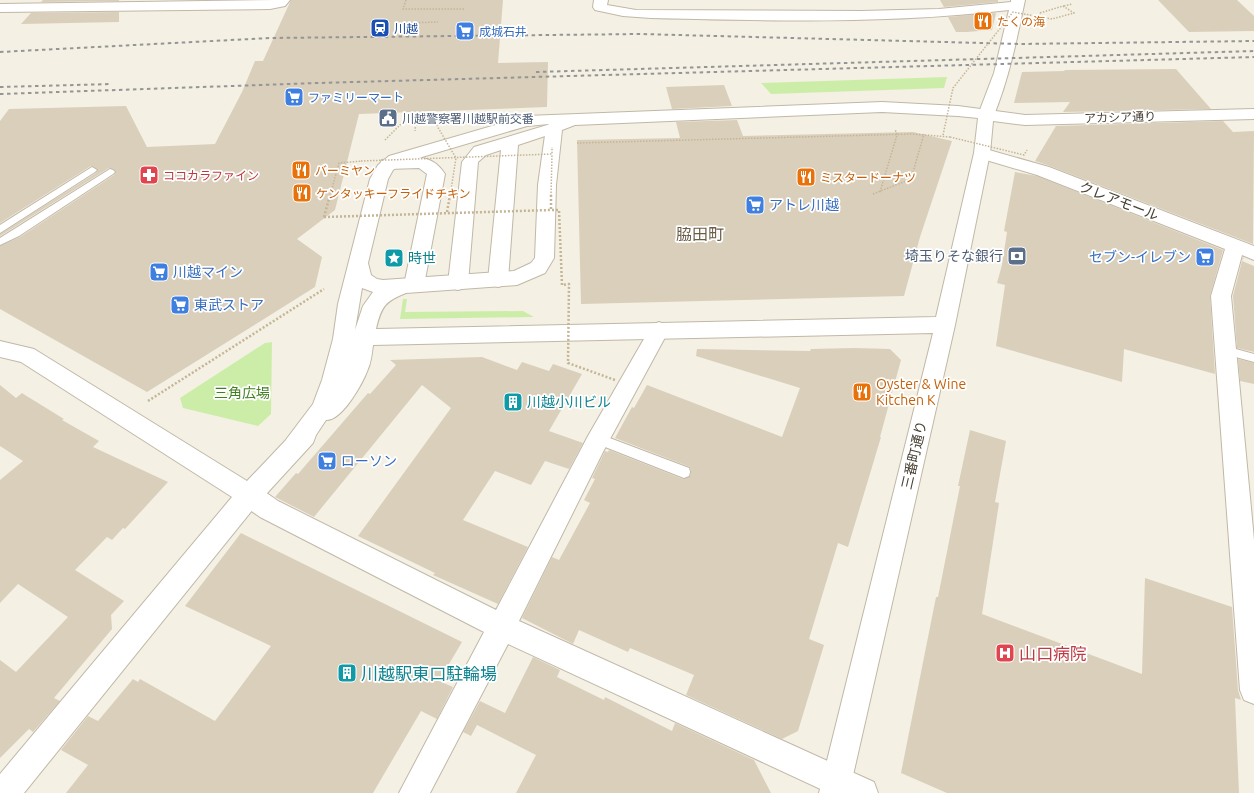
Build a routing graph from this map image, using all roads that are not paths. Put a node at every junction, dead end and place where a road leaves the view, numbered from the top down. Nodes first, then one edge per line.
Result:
1 (62, 0) edge
2 (601, 0) edge
3 (832, 0) edge
4 (279, 2) edge
5 (1018, 3) edge
6 (47, 7) junction
7 (0, 8) edge
8 (839, 17) junction
9 (1254, 114) edge
10 (986, 115) junction
11 (572, 120) junction
12 (554, 128) junction
13 (510, 142) junction
14 (982, 153) junction
15 (388, 164) junction
16 (92, 170) dead end
17 (110, 172) dead end
18 (0, 230) edge
19 (0, 242) edge
20 (1245, 250) edge
21 (358, 262) junction
22 (498, 280) junction
23 (458, 283) junction
24 (411, 285) junction
25 (945, 325) junction
26 (659, 330) junction
27 (365, 338) junction
28 (343, 339) junction
29 (0, 349) edge
30 (1225, 350) junction
31 (1254, 358) edge
32 (599, 439) junction
33 (294, 447) junction
34 (684, 472) dead end
35 (248, 495) junction
36 (502, 628) junction
37 (1254, 690) edge
38 (845, 789) edge
39 (4, 793) edge
40 (414, 793) edge

1 - 6 street
2 - 8 street
3 - 8 street
4 - 6 street
5 - 8 street
5 - 10 street, 三番町通り
6 - 7 street
9 - 10 street, アカシア通り
10 - 11 street, アカシア通り
10 - 14 street, 三番町通り
11 - 12 street
11 - 15 street, アカシア通り
12 - 13 street
12 - 22 street
13 - 22 street
13 - 23 street
14 - 20 street, クレアモール
14 - 25 street, 三番町通り
15 - 21 street
15 - 24 street
16 - 18 lane
17 - 19 lane
20 - 30 street
21 - 24 street
21 - 28 street
22 - 23 street
23 - 24 street
24 - 27 street
25 - 26 street
25 - 38 street, 三番町通り
26 - 27 street
26 - 32 street
27 - 28 street
27 - 33 street
28 - 33 street
29 - 35 street
30 - 31 lane
30 - 37 street
32 - 34 lane
32 - 36 street
33 - 35 street
35 - 36 street
35 - 39 street
36 - 38 street
36 - 40 street

